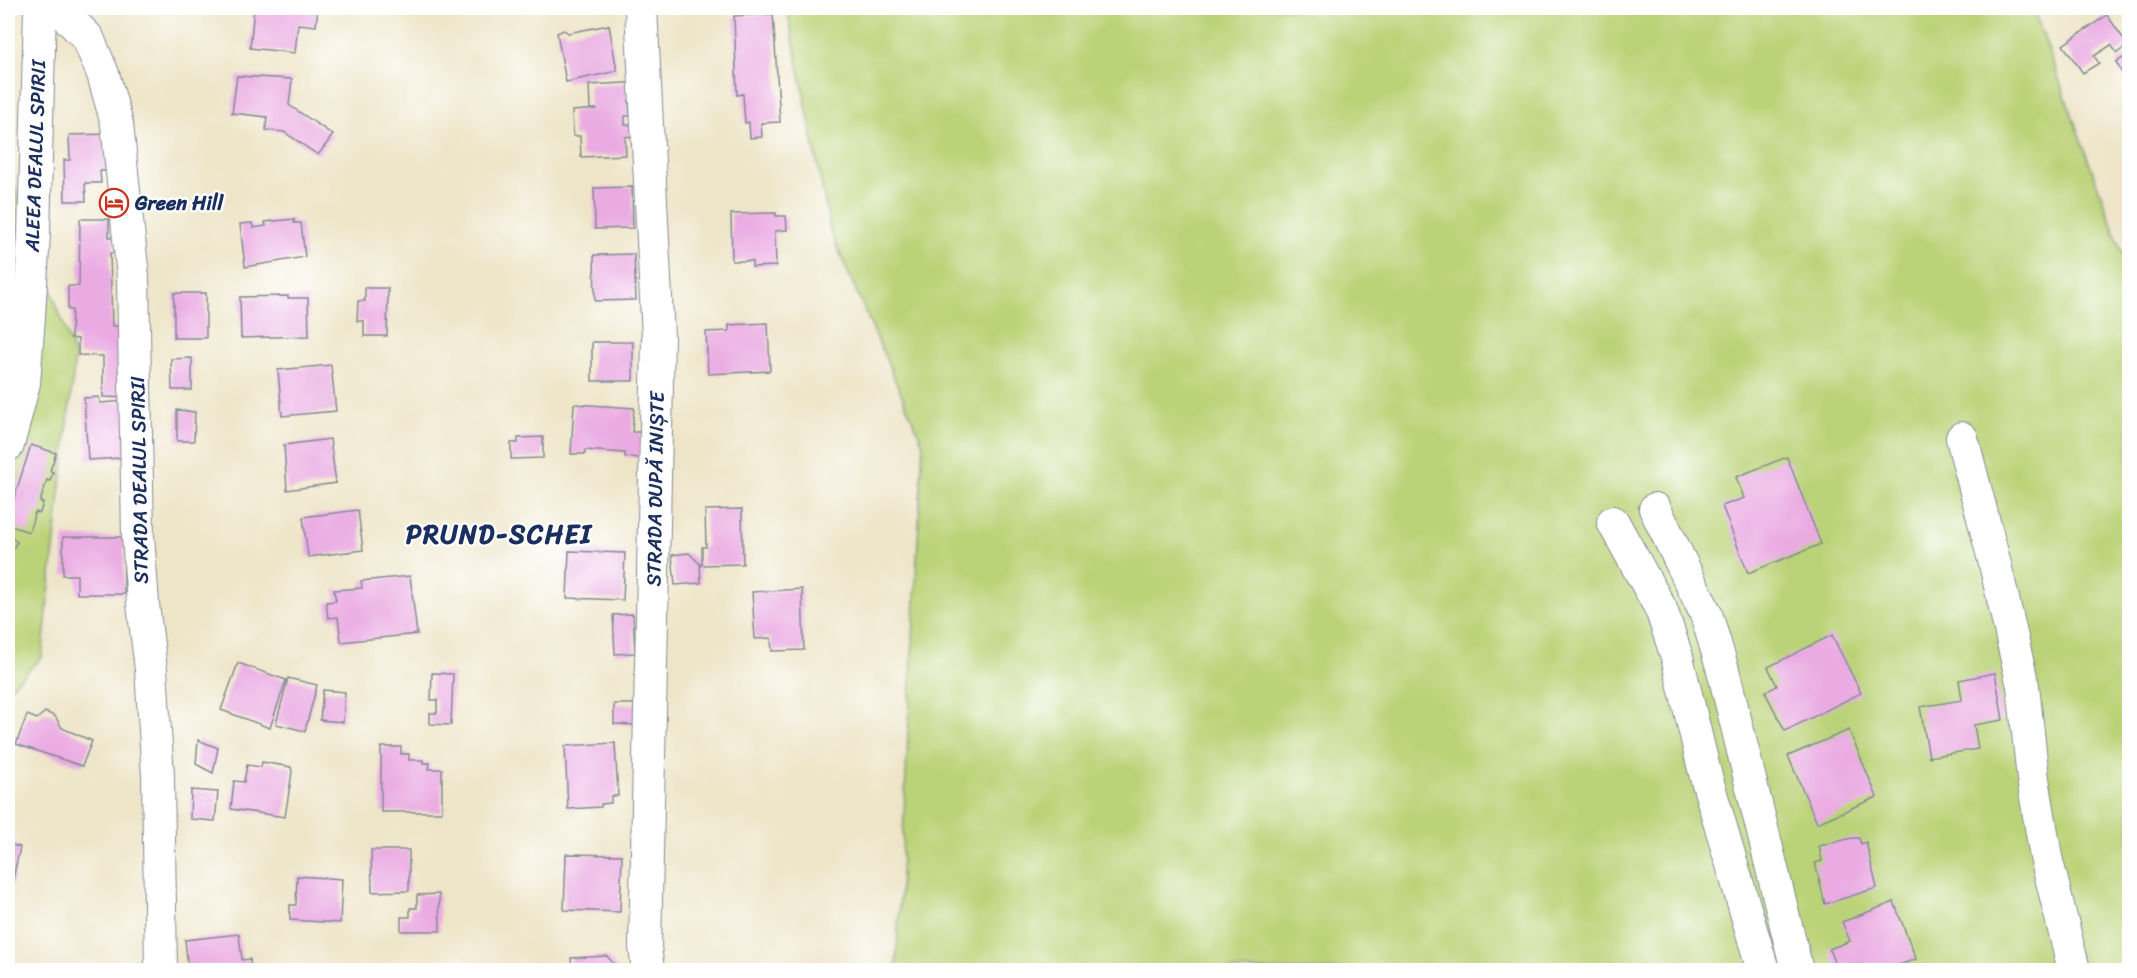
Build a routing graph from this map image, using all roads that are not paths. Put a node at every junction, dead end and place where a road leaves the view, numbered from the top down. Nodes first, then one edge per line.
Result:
1 (40, 8) edge
2 (57, 8) edge
3 (642, 8) edge
4 (1962, 438) dead end
5 (8, 445) edge
6 (1655, 509) dead end
7 (1613, 522) dead end
8 (161, 970) edge
9 (648, 970) edge
10 (1763, 970) edge
11 (1797, 970) edge
12 (2074, 970) edge

1 - 5 street, ALEEA DEALUL SPIRII
2 - 8 street, STRADA DEALUL SPIRII
3 - 9 street, STRADA DUPĂ INIȘTE
4 - 12 street
6 - 11 street
7 - 10 street

